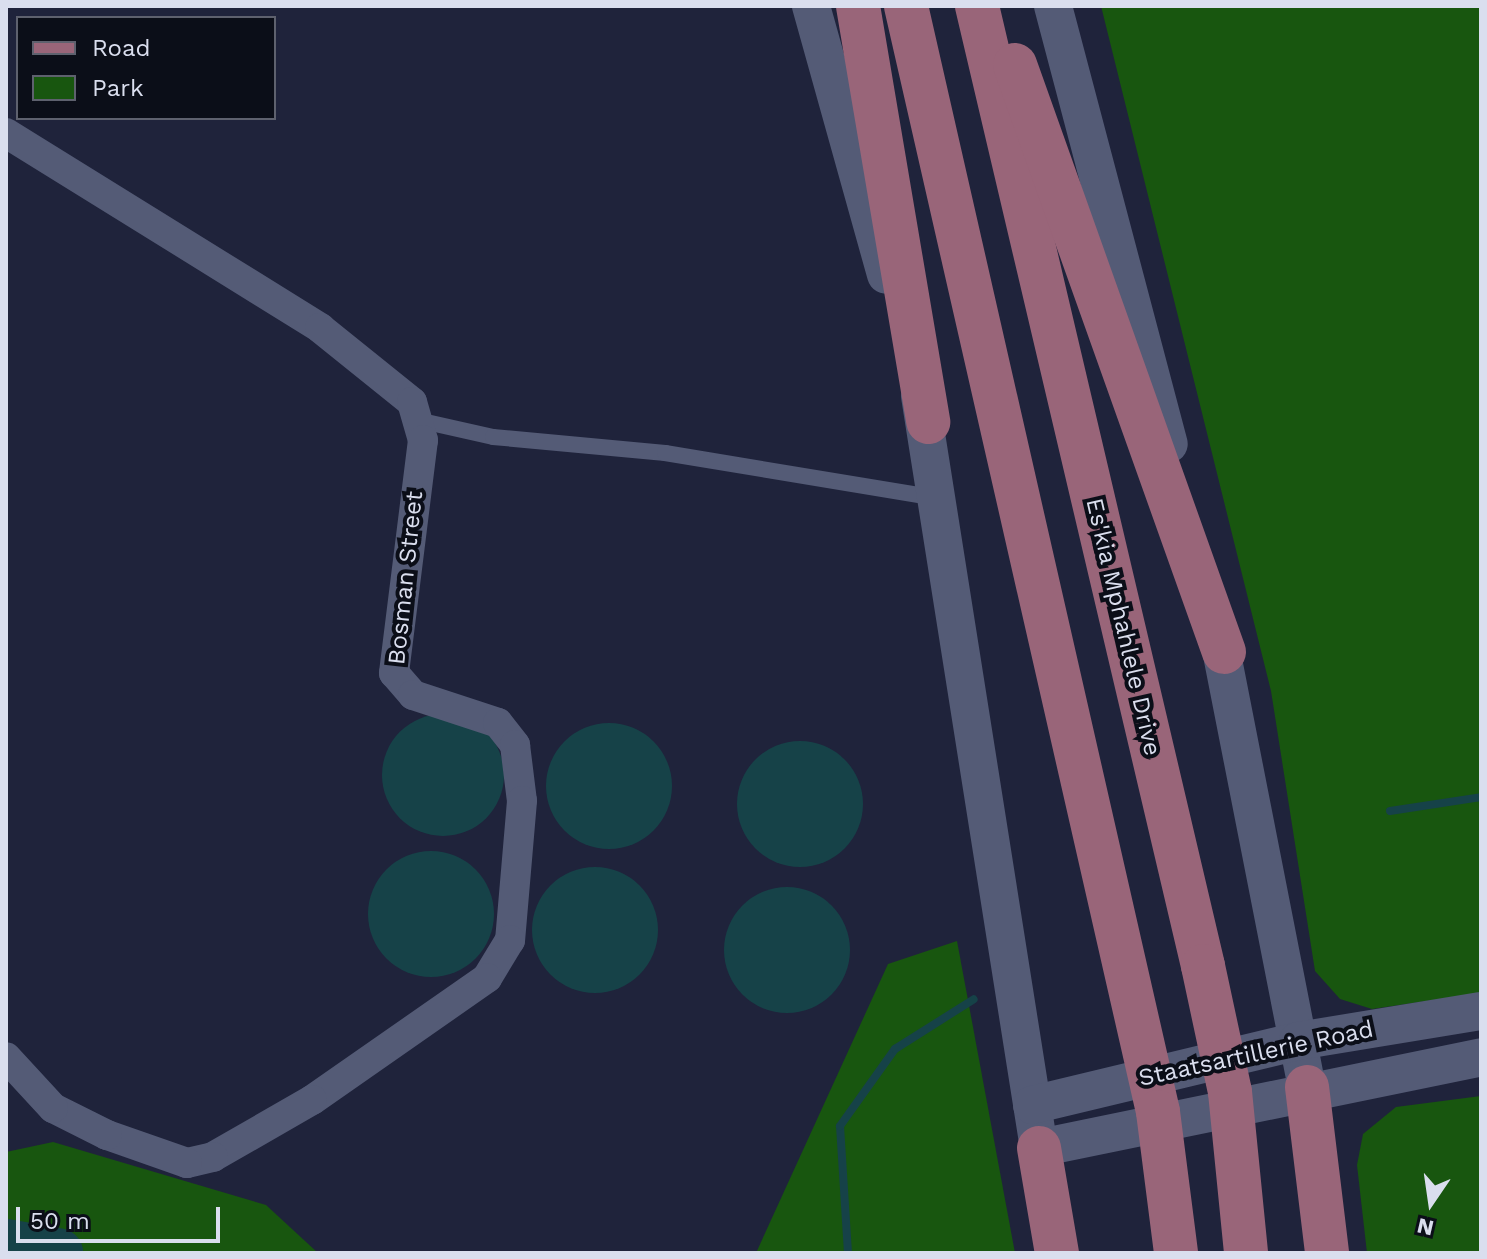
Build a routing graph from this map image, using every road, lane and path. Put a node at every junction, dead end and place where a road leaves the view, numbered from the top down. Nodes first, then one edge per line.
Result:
1 (811, 6) edge
2 (858, 6) edge
3 (906, 6) edge
4 (977, 6) edge
5 (995, 6) edge
6 (1053, 6) edge
7 (6, 133) edge
8 (422, 421) junction
9 (928, 422) junction
10 (941, 498) junction
11 (1224, 652) junction
12 (1481, 1011) edge
13 (1298, 1041) junction
14 (6, 1057) edge
15 (1481, 1057) edge
16 (1307, 1087) junction
17 (1032, 1105) junction
18 (1039, 1148) junction
19 (1245, 1237) edge
20 (1175, 1242) edge
21 (1057, 1253) edge
22 (1327, 1253) edge

1 - 9 street
2 - 9 main road
3 - 20 main road
4 - 19 main road, Es'kia Mphahlele Drive
5 - 11 main road
6 - 11 street
7 - 8 street
8 - 10 lane
8 - 14 street, Bosman Street
9 - 10 street
10 - 17 street
11 - 13 street
12 - 13 street, Staatsartillerie Road
13 - 16 street
13 - 17 street, Staatsartillerie Road
15 - 16 street, Staatsartillerie Road
16 - 18 street, Staatsartillerie Road
16 - 22 main road
17 - 18 street
18 - 21 main road

